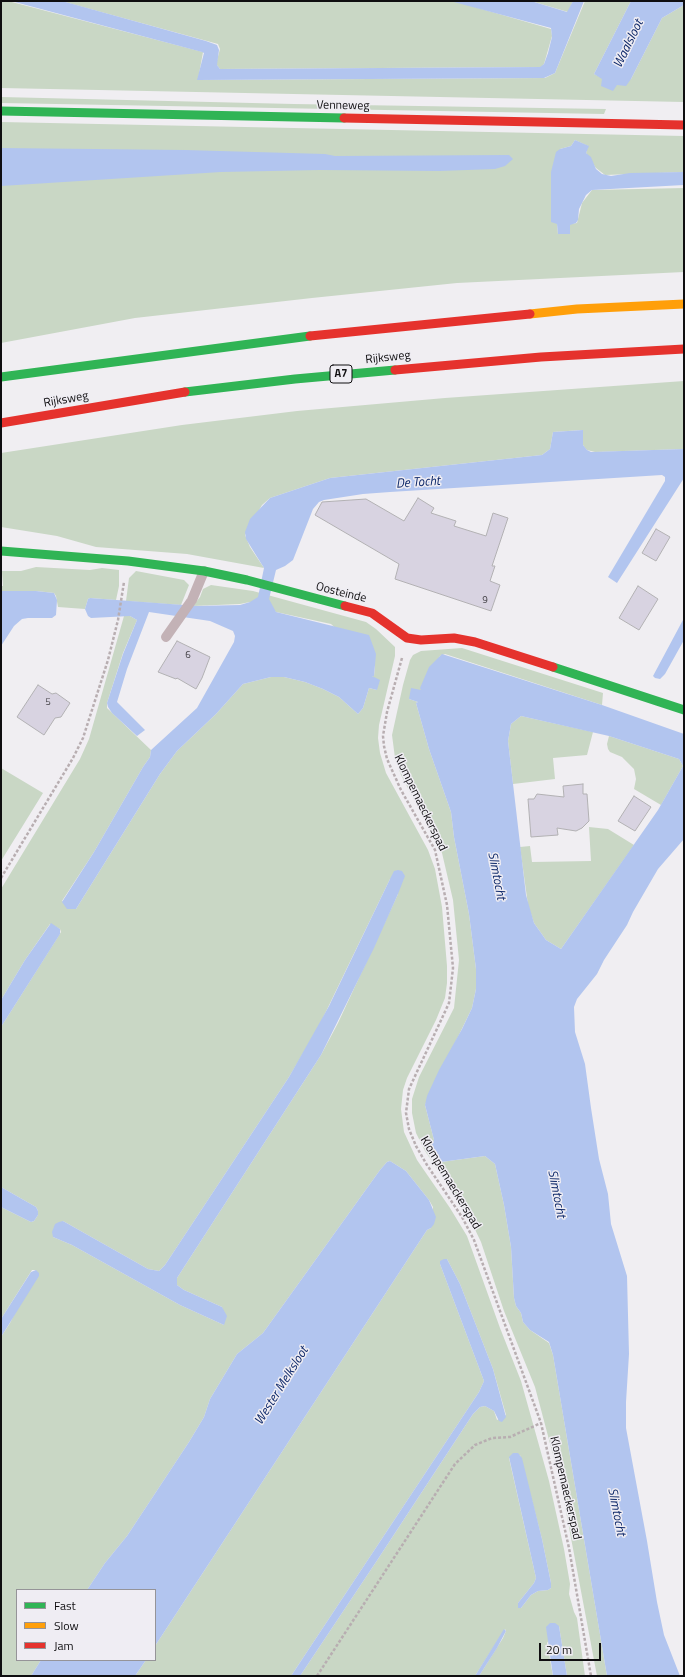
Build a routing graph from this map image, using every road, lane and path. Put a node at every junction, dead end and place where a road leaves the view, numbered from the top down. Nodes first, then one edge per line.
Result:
1 (1, 111) edge
2 (684, 125) edge
3 (684, 304) edge
4 (684, 349) edge
5 (1, 377) edge
6 (1, 423) edge
7 (1, 551) edge
8 (204, 572) junction
9 (122, 596) dead end
10 (166, 638) dead end
11 (407, 638) junction
12 (684, 710) edge
13 (1, 878) edge
14 (541, 1423) junction
15 (317, 1676) edge
16 (591, 1676) edge

1 - 2 main road, Venneweg
3 - 5 main road
4 - 6 main road, Rijksweg / A7
7 - 8 main road, Oosteinde
8 - 10 lane
8 - 11 main road, Oosteinde
9 - 13 path
11 - 12 main road
11 - 14 path, Klompemaeckerspad
14 - 15 path
14 - 16 path, Klompemaeckerspad

